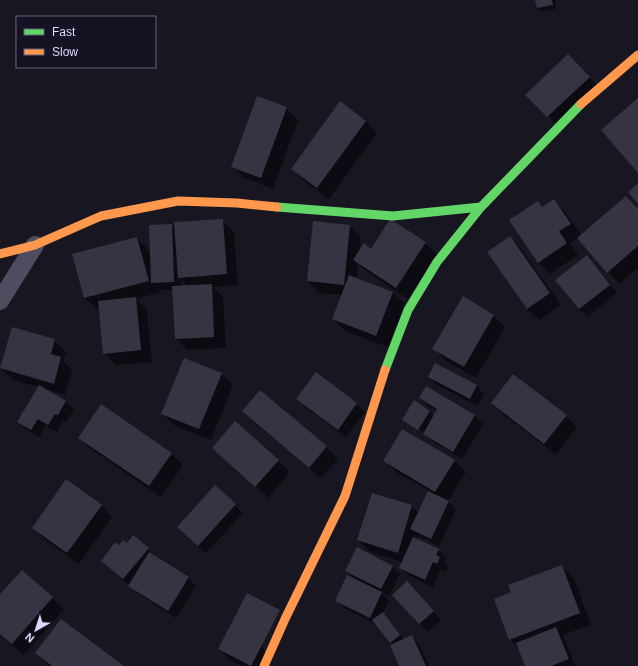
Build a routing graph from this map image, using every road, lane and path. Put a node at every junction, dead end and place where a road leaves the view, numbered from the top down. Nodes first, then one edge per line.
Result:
1 (638, 55) edge
2 (481, 207) junction
3 (35, 245) junction
4 (0, 254) edge
5 (0, 301) edge
6 (264, 666) edge

1 - 2 street
2 - 3 street
2 - 6 street
3 - 4 street
3 - 5 street

